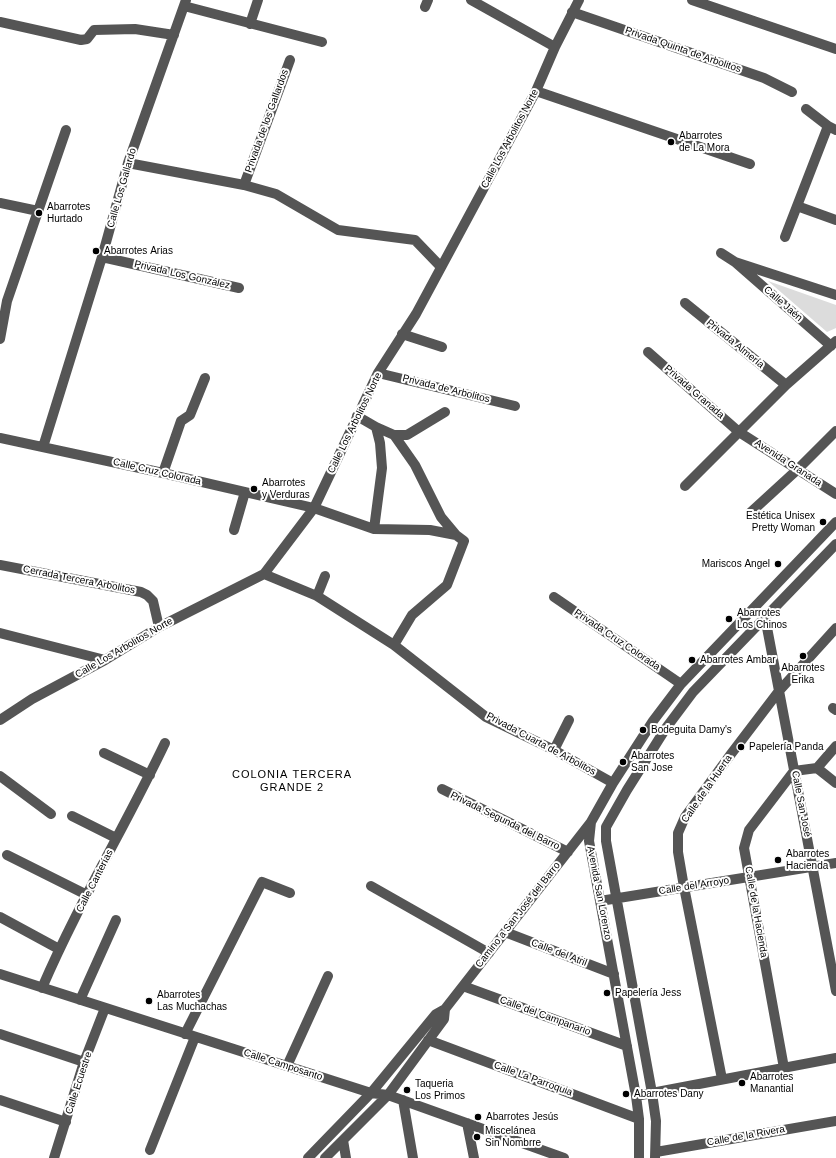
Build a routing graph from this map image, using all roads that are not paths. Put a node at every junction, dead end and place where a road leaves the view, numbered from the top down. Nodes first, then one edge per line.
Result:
1 (258, 0) edge
2 (471, 0) edge
3 (579, 0) edge
4 (692, 0) edge
5 (185, 3) edge
6 (572, 12) junction
7 (0, 22) edge
8 (250, 24) junction
9 (174, 35) junction
10 (322, 42) dead end
11 (555, 47) junction
12 (836, 49) edge
13 (290, 60) dead end
14 (536, 91) junction
15 (792, 92) dead end
16 (806, 109) dead end
17 (832, 128) edge
18 (66, 130) dead end
19 (128, 163) junction
20 (750, 164) dead end
21 (244, 185) junction
22 (0, 203) edge
23 (798, 206) junction
24 (38, 211) junction
25 (836, 220) edge
26 (785, 237) dead end
27 (720, 253) dead end
28 (102, 257) junction
29 (735, 262) junction
30 (441, 267) junction
31 (239, 288) dead end
32 (836, 295) edge
33 (685, 303) dead end
34 (402, 334) junction
35 (0, 339) edge
36 (834, 344) edge
37 (442, 347) dead end
38 (648, 352) dead end
39 (378, 373) junction
40 (205, 378) dead end
41 (786, 385) junction
42 (515, 406) dead end
43 (445, 412) dead end
44 (358, 416) junction
45 (376, 427) junction
46 (836, 431) edge
47 (739, 432) junction
48 (394, 435) junction
49 (0, 438) edge
50 (43, 447) junction
51 (798, 469) junction
52 (163, 473) junction
53 (684, 486) dead end
54 (245, 492) junction
55 (836, 494) edge
56 (314, 508) junction
57 (750, 513) dead end
58 (836, 522) edge
59 (374, 529) junction
60 (234, 530) dead end
61 (460, 538) junction
62 (836, 544) edge
63 (0, 565) edge
64 (264, 574) junction
65 (325, 576) dead end
66 (317, 596) junction
67 (554, 597) dead end
68 (765, 617) junction
69 (159, 627) junction
70 (836, 628) edge
71 (0, 633) edge
72 (394, 645) junction
73 (105, 660) junction
74 (680, 684) junction
75 (779, 691) junction
76 (0, 720) edge
77 (569, 720) dead end
78 (165, 742) dead end
79 (836, 746) edge
80 (554, 750) junction
81 (104, 753) dead end
82 (817, 768) junction
83 (794, 771) junction
84 (150, 775) junction
85 (0, 776) edge
86 (613, 782) junction
87 (836, 783) edge
88 (442, 789) dead end
89 (51, 814) dead end
90 (72, 816) dead end
91 (591, 822) junction
92 (606, 827) junction
93 (116, 838) junction
94 (568, 852) junction
95 (7, 855) dead end
96 (836, 863) edge
97 (812, 867) junction
98 (749, 877) junction
99 (371, 886) dead end
100 (684, 887) junction
101 (290, 893) dead end
102 (87, 895) junction
103 (616, 898) junction
104 (600, 901) junction
105 (0, 917) edge
106 (116, 920) dead end
107 (505, 932) junction
108 (59, 949) junction
109 (489, 953) junction
110 (0, 974) edge
111 (614, 974) junction
112 (328, 976) dead end
113 (463, 986) junction
114 (42, 988) junction
115 (836, 991) edge
116 (634, 995) junction
117 (618, 998) junction
118 (80, 1000) junction
119 (105, 1008) junction
120 (445, 1009) junction
121 (0, 1034) edge
122 (190, 1035) junction
123 (428, 1040) junction
124 (627, 1046) junction
125 (836, 1058) edge
126 (84, 1062) junction
127 (287, 1066) junction
128 (784, 1068) junction
129 (722, 1079) junction
130 (371, 1093) junction
131 (652, 1093) junction
132 (388, 1094) junction
133 (636, 1096) junction
134 (0, 1100) edge
135 (403, 1100) junction
136 (639, 1119) junction
137 (836, 1121) edge
138 (66, 1122) junction
139 (467, 1123) junction
140 (342, 1140) junction
141 (535, 1148) junction
142 (150, 1150) dead end
143 (656, 1155) edge
144 (54, 1158) edge
145 (308, 1158) edge
146 (325, 1158) edge
147 (346, 1158) edge
148 (413, 1158) edge
149 (474, 1158) edge
150 (537, 1158) edge
151 (564, 1158) edge
152 (639, 1158) edge

1 - 8 street
2 - 11 street
3 - 6 street, Calle Los Arbolitos Norte
4 - 12 street
5 - 8 street
5 - 9 street, Calle Los Gallardo
6 - 11 street, Calle Los Arbolitos Norte
6 - 15 street, Privada Quinta de Arbolitos
7 - 9 street
8 - 10 street
9 - 19 street, Calle Los Gallardo
11 - 14 street, Calle Los Arbolitos Norte
13 - 21 street, Privada de los Gallardos
14 - 20 street
14 - 30 street, Calle Los Arbolitos Norte
16 - 17 street
17 - 23 street
18 - 24 street
19 - 21 street, Privada de los Gallardos
19 - 28 street, Calle Los Gallardo
21 - 30 street
22 - 24 street
23 - 25 street
23 - 26 street
24 - 35 street
27 - 29 street
28 - 31 street, Privada Los González
28 - 50 street, Calle Los Gallardo
29 - 32 street
29 - 36 street, Calle Jaén
30 - 34 street, Calle Los Arbolitos Norte
33 - 41 street, Privada Almería
34 - 37 street
34 - 39 street, Calle Los Arbolitos Norte
36 - 41 street
38 - 47 street, Privada Granada
39 - 42 street, Privada de Arbolitos
39 - 44 street, Calle Los Arbolitos Norte
40 - 52 street
41 - 47 street
43 - 48 street
44 - 45 street
44 - 56 street, Calle Los Arbolitos Norte
45 - 48 street
45 - 59 street
46 - 51 street
47 - 51 street, Avenida Granada
47 - 53 street
48 - 61 street
49 - 50 street, Calle Cruz Colorada
50 - 52 street, Calle Cruz Colorada
51 - 55 street, Avenida Granada
51 - 57 street
52 - 54 street, Calle Cruz Colorada
54 - 56 street, Calle Cruz Colorada
54 - 60 street
56 - 59 street, Calle Cruz Colorada
56 - 64 street, Calle Los Arbolitos Norte
58 - 74 street, Avenida San Lorenzo
59 - 61 street, Calle Cruz Colorada
61 - 72 street
62 - 68 street
63 - 69 street, Cerrada Tercera Arbolitos
64 - 66 street, Privada Cuarta de Arbolitos
64 - 69 street, Calle Los Arbolitos Norte
65 - 66 street
66 - 72 street, Privada Cuarta de Arbolitos
67 - 74 street, Privada Cruz Colorada
68 - 75 street, Calle San José
68 - 92 street
69 - 73 street, Calle Los Arbolitos Norte
70 - 75 street, Calle de la Huerta
71 - 73 street
72 - 80 street, Privada Cuarta de Arbolitos
73 - 76 street, Calle Los Arbolitos Norte
74 - 86 street, Avenida San Lorenzo
75 - 83 street, Calle San José
75 - 100 street, Calle de la Huerta
77 - 80 street
78 - 84 street, Calle Canterías
79 - 82 street
80 - 86 street, Privada Cuarta de Arbolitos
81 - 84 street
82 - 83 street
82 - 87 street
83 - 97 street, Calle San José
83 - 98 street, Calle de la Hacienda
84 - 93 street, Calle Canterías
85 - 89 street
86 - 91 street, Avenida San Lorenzo
88 - 94 street, Privada Segunda del Barro
90 - 93 street
91 - 92 street
91 - 94 street, Camino a San José del Barro
91 - 104 street, Avenida San Lorenzo
92 - 103 street, Avenida San Lorenzo
93 - 102 street, Calle Canterías
94 - 107 street, Camino a San José del Barro
95 - 102 street
96 - 97 street, Calle del Arroyo
97 - 98 street, Calle del Arroyo
97 - 115 street, Calle San José
98 - 100 street, Calle del Arroyo
98 - 128 street, Calle de la Hacienda
99 - 109 street
100 - 103 street, Calle del Arroyo
100 - 129 street, Calle de la Huerta
101 - 122 street
102 - 108 street, Calle Canterías
103 - 104 street, Calle del Arroyo
103 - 116 street, Avenida San Lorenzo
104 - 111 street, Avenida San Lorenzo
105 - 108 street
106 - 118 street
107 - 109 street, Camino a San José del Barro
107 - 111 street, Calle del Atril
108 - 114 street, Calle Canterías
109 - 113 street, Camino a San José del Barro
110 - 114 street, Calle Camposanto
111 - 117 street, Avenida San Lorenzo
112 - 127 street
113 - 120 street, Camino a San José del Barro
113 - 124 street, Calle del Campanario
114 - 118 street, Calle Camposanto
116 - 117 street
116 - 131 street, Avenida San Lorenzo
117 - 124 street, Avenida San Lorenzo
118 - 119 street, Calle Camposanto
119 - 122 street, Calle Camposanto
119 - 126 street, Calle Ecuestre
120 - 123 street, Camino a San José del Barro
120 - 130 street, Camino a San José del Barro
121 - 126 street
122 - 127 street, Calle Camposanto
122 - 142 street
123 - 132 street, Camino a San José del Barro
123 - 136 street, Calle La Parroquia
124 - 133 street, Avenida San Lorenzo
125 - 128 street
126 - 138 street, Calle Ecuestre
127 - 130 street, Calle Camposanto
128 - 129 street
129 - 131 street
130 - 132 street, Calle Camposanto
130 - 145 street, Camino a San José del Barro
131 - 133 street
131 - 143 street, Avenida San Lorenzo
132 - 135 street, Calle Camposanto
132 - 140 street, Camino a San José del Barro
133 - 136 street, Avenida San Lorenzo
134 - 138 street
135 - 139 street, Calle Camposanto
135 - 148 street
136 - 152 street, Avenida San Lorenzo
137 - 143 street, Calle de la Rivera
138 - 144 street, Calle Ecuestre
139 - 141 street, Calle Camposanto
139 - 149 street
140 - 146 street, Camino a San José del Barro
140 - 147 street
141 - 150 street
141 - 151 street, Calle Camposanto

